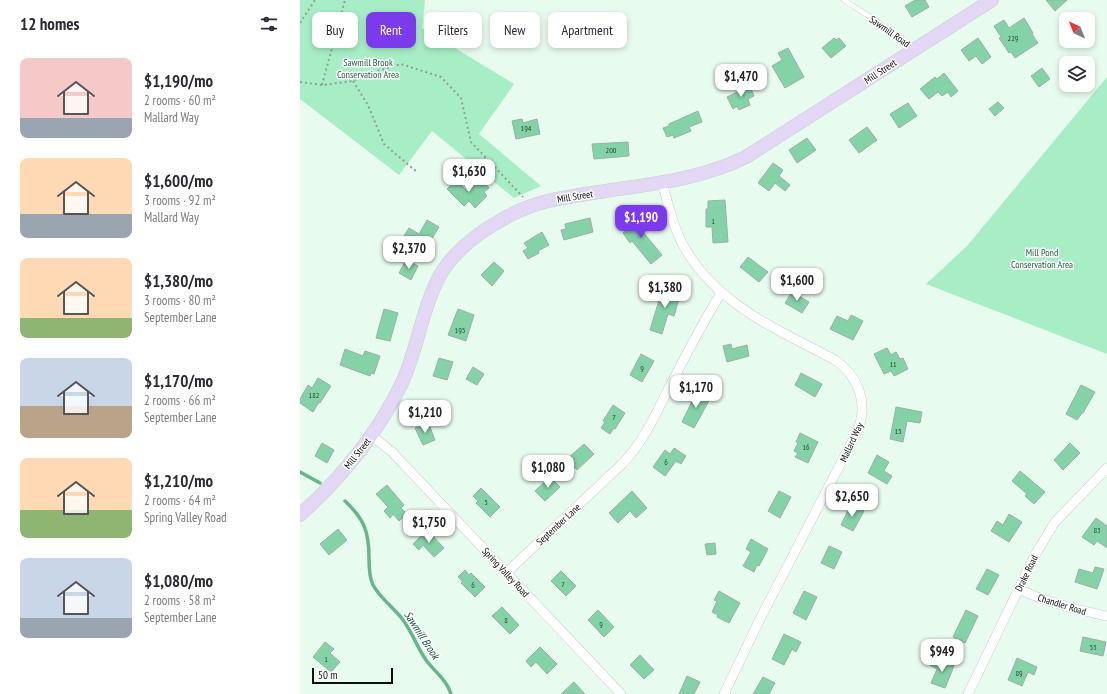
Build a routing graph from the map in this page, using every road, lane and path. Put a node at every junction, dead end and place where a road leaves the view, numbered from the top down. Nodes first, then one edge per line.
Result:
1 (315, 0) edge
2 (345, 0) edge
3 (844, 0) edge
4 (992, 0) edge
5 (300, 23) edge
6 (915, 49) junction
7 (353, 81) junction
8 (300, 82) edge
9 (322, 84) junction
10 (417, 172) dead end
11 (662, 183) junction
12 (530, 206) junction
13 (721, 293) junction
14 (371, 435) junction
15 (1107, 468) edge
16 (300, 515) edge
17 (506, 573) junction
18 (1018, 589) junction
19 (1107, 616) edge
20 (621, 694) edge
21 (724, 694) edge
22 (968, 694) edge

1 - 5 path
2 - 9 path
3 - 6 lane, Sawmill Road
4 - 6 street, Mill Street
6 - 11 street, Mill Street
7 - 9 path
7 - 10 path
7 - 12 path
8 - 9 path
11 - 12 street, Mill Street
11 - 13 street, Mallard Way
12 - 14 street, Mill Street
13 - 17 street, September Lane
13 - 21 street, Mallard Way
14 - 16 street, Mill Street
14 - 17 street, Spring Valley Road
15 - 18 street, Drake Road
17 - 20 street, Spring Valley Road
18 - 19 street, Chandler Road
18 - 22 street, Drake Road

